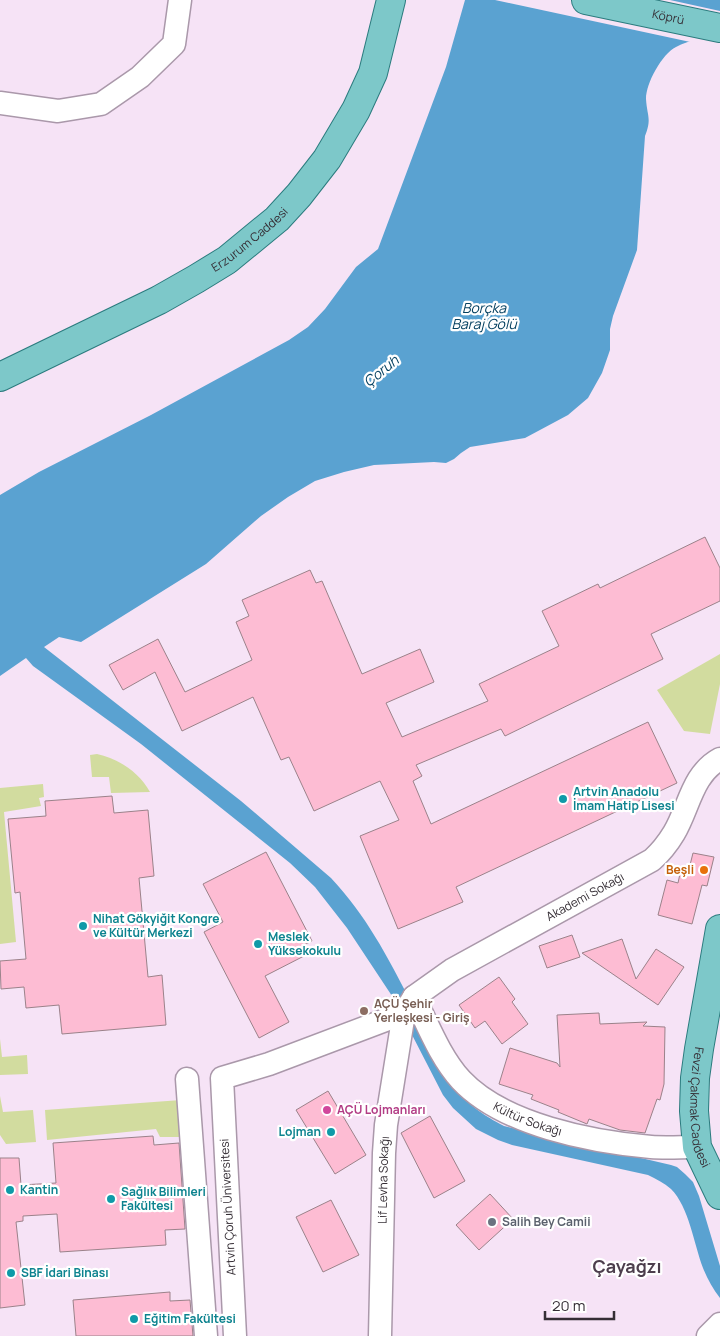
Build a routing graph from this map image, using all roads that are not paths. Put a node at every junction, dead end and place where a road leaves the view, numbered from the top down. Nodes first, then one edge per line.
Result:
1 (180, 0) edge
2 (391, 0) edge
3 (586, 0) edge
4 (720, 28) edge
5 (0, 103) edge
6 (0, 377) edge
7 (720, 759) edge
8 (720, 929) edge
9 (409, 1005) junction
10 (222, 1078) joint
11 (187, 1079) dead end
12 (697, 1148) junction
13 (720, 1195) edge
14 (720, 1324) edge
15 (206, 1336) edge
16 (235, 1336) edge
17 (380, 1336) edge
18 (708, 1336) edge

1 - 5 street
2 - 6 main road, Erzurum Caddesi
3 - 4 main road, Köprü
7 - 9 street, Akademi Sokağı
8 - 12 main road, Fevzi Çakmak Caddesi
9 - 10 street, Akademi Sokağı
9 - 12 street, Kültür Sokağı
9 - 17 street, Lif Levha Sokağı
10 - 16 street, Artvin Çoruh Üniversitesi
11 - 15 street
12 - 13 main road, Fevzi Çakmak Caddesi
14 - 18 street

